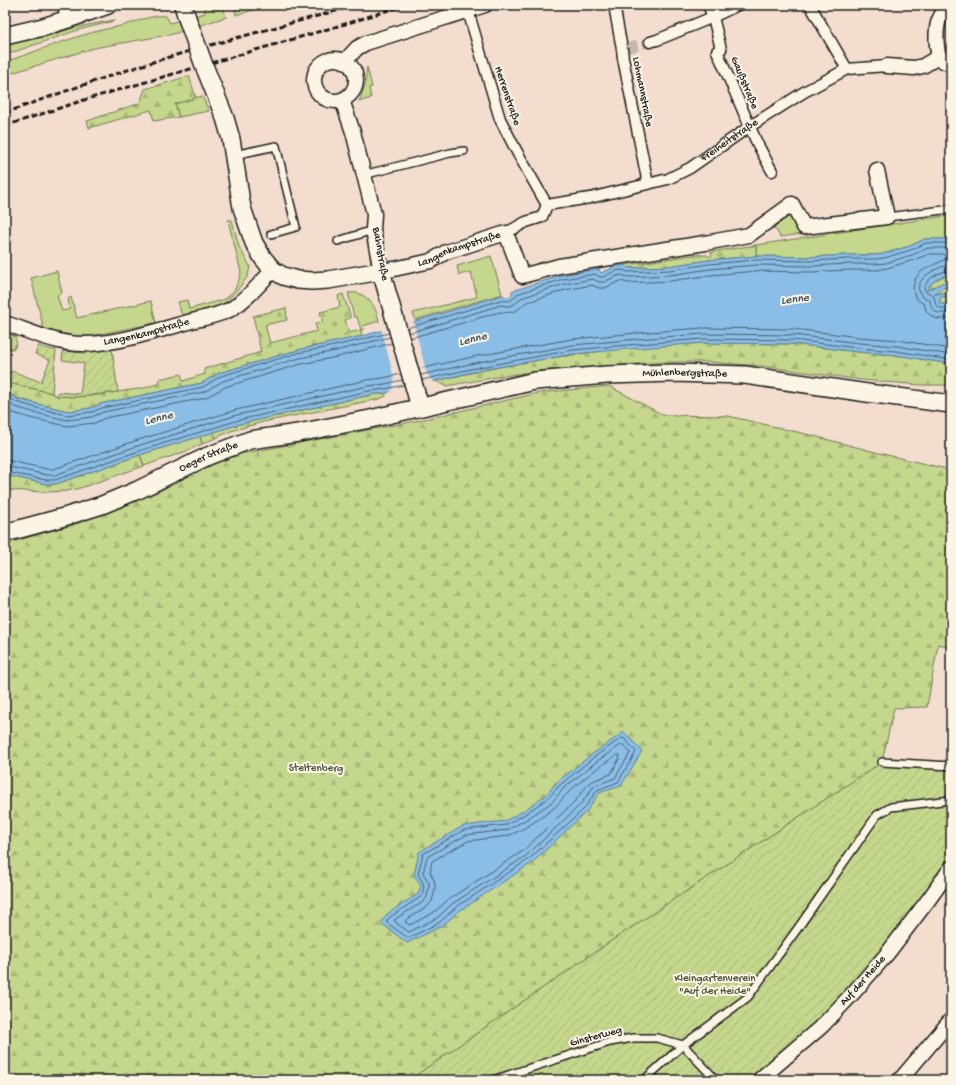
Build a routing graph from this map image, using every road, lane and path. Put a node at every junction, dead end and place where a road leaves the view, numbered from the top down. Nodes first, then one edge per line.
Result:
1 (108, 5) edge
2 (485, 5) edge
3 (614, 5) edge
4 (708, 5) edge
5 (738, 5) edge
6 (810, 5) edge
7 (949, 5) edge
8 (185, 11) edge
9 (468, 11) junction
10 (67, 12) edge
11 (713, 17) junction
12 (5, 36) edge
13 (650, 42) tunnel mouth
14 (946, 60) edge
15 (345, 61) junction
16 (887, 66) joint
17 (846, 69) junction
18 (342, 100) junction
19 (749, 127) junction
20 (464, 151) dead end
21 (242, 153) junction
22 (877, 170) dead end
23 (772, 171) dead end
24 (364, 175) junction
25 (648, 184) junction
26 (547, 205) junction
27 (951, 209) edge
28 (887, 217) junction
29 (373, 230) junction
30 (506, 233) junction
31 (271, 234) dead end
32 (338, 241) dead end
33 (273, 270) junction
34 (381, 271) junction
35 (5, 323) edge
36 (419, 402) junction
37 (951, 404) edge
38 (5, 533) edge
39 (882, 762) dead end
40 (951, 766) edge
41 (951, 800) edge
42 (951, 868) edge
43 (951, 1020) edge
44 (683, 1045) junction
45 (493, 1080) edge
46 (644, 1080) edge
47 (716, 1080) edge
48 (759, 1080) edge
49 (900, 1080) edge

1 - 10 street
2 - 9 street
3 - 25 street, Lohmannstraße
4 - 11 street, Gaußstraße
5 - 11 street
6 - 17 street
7 - 14 street
8 - 21 street, Langenkampstraße, bridge
9 - 15 street
9 - 26 street, Herrenstraße
10 - 12 street
11 - 13 street
11 - 19 street, Gaußstraße
14 - 16 street, Freiheitstraße
15 - 18 street
15 - 18 street
16 - 17 street, Freiheitstraße
17 - 19 street, Freiheitstraße
18 - 24 street, Bahnstraße
19 - 23 street
19 - 25 street, Freiheitstraße
20 - 24 lane
21 - 31 lane
21 - 33 street, Langenkampstraße
22 - 28 street
24 - 29 street, Bahnstraße
25 - 26 street, Freiheitstraße
26 - 30 street
27 - 28 lane
28 - 30 street
29 - 32 lane
29 - 34 street, Bahnstraße
30 - 34 street, Langenkampstraße
33 - 34 street, Langenkampstraße
33 - 35 street, Langenkampstraße
34 - 36 street, Bahnstraße
36 - 37 street, Mühlenbergstraße
36 - 38 street, Oeger Straße
39 - 40 lane
41 - 44 lane
42 - 48 street, Auf der Heide
43 - 49 street
44 - 45 lane, Ginsterweg
44 - 46 lane
44 - 47 lane

